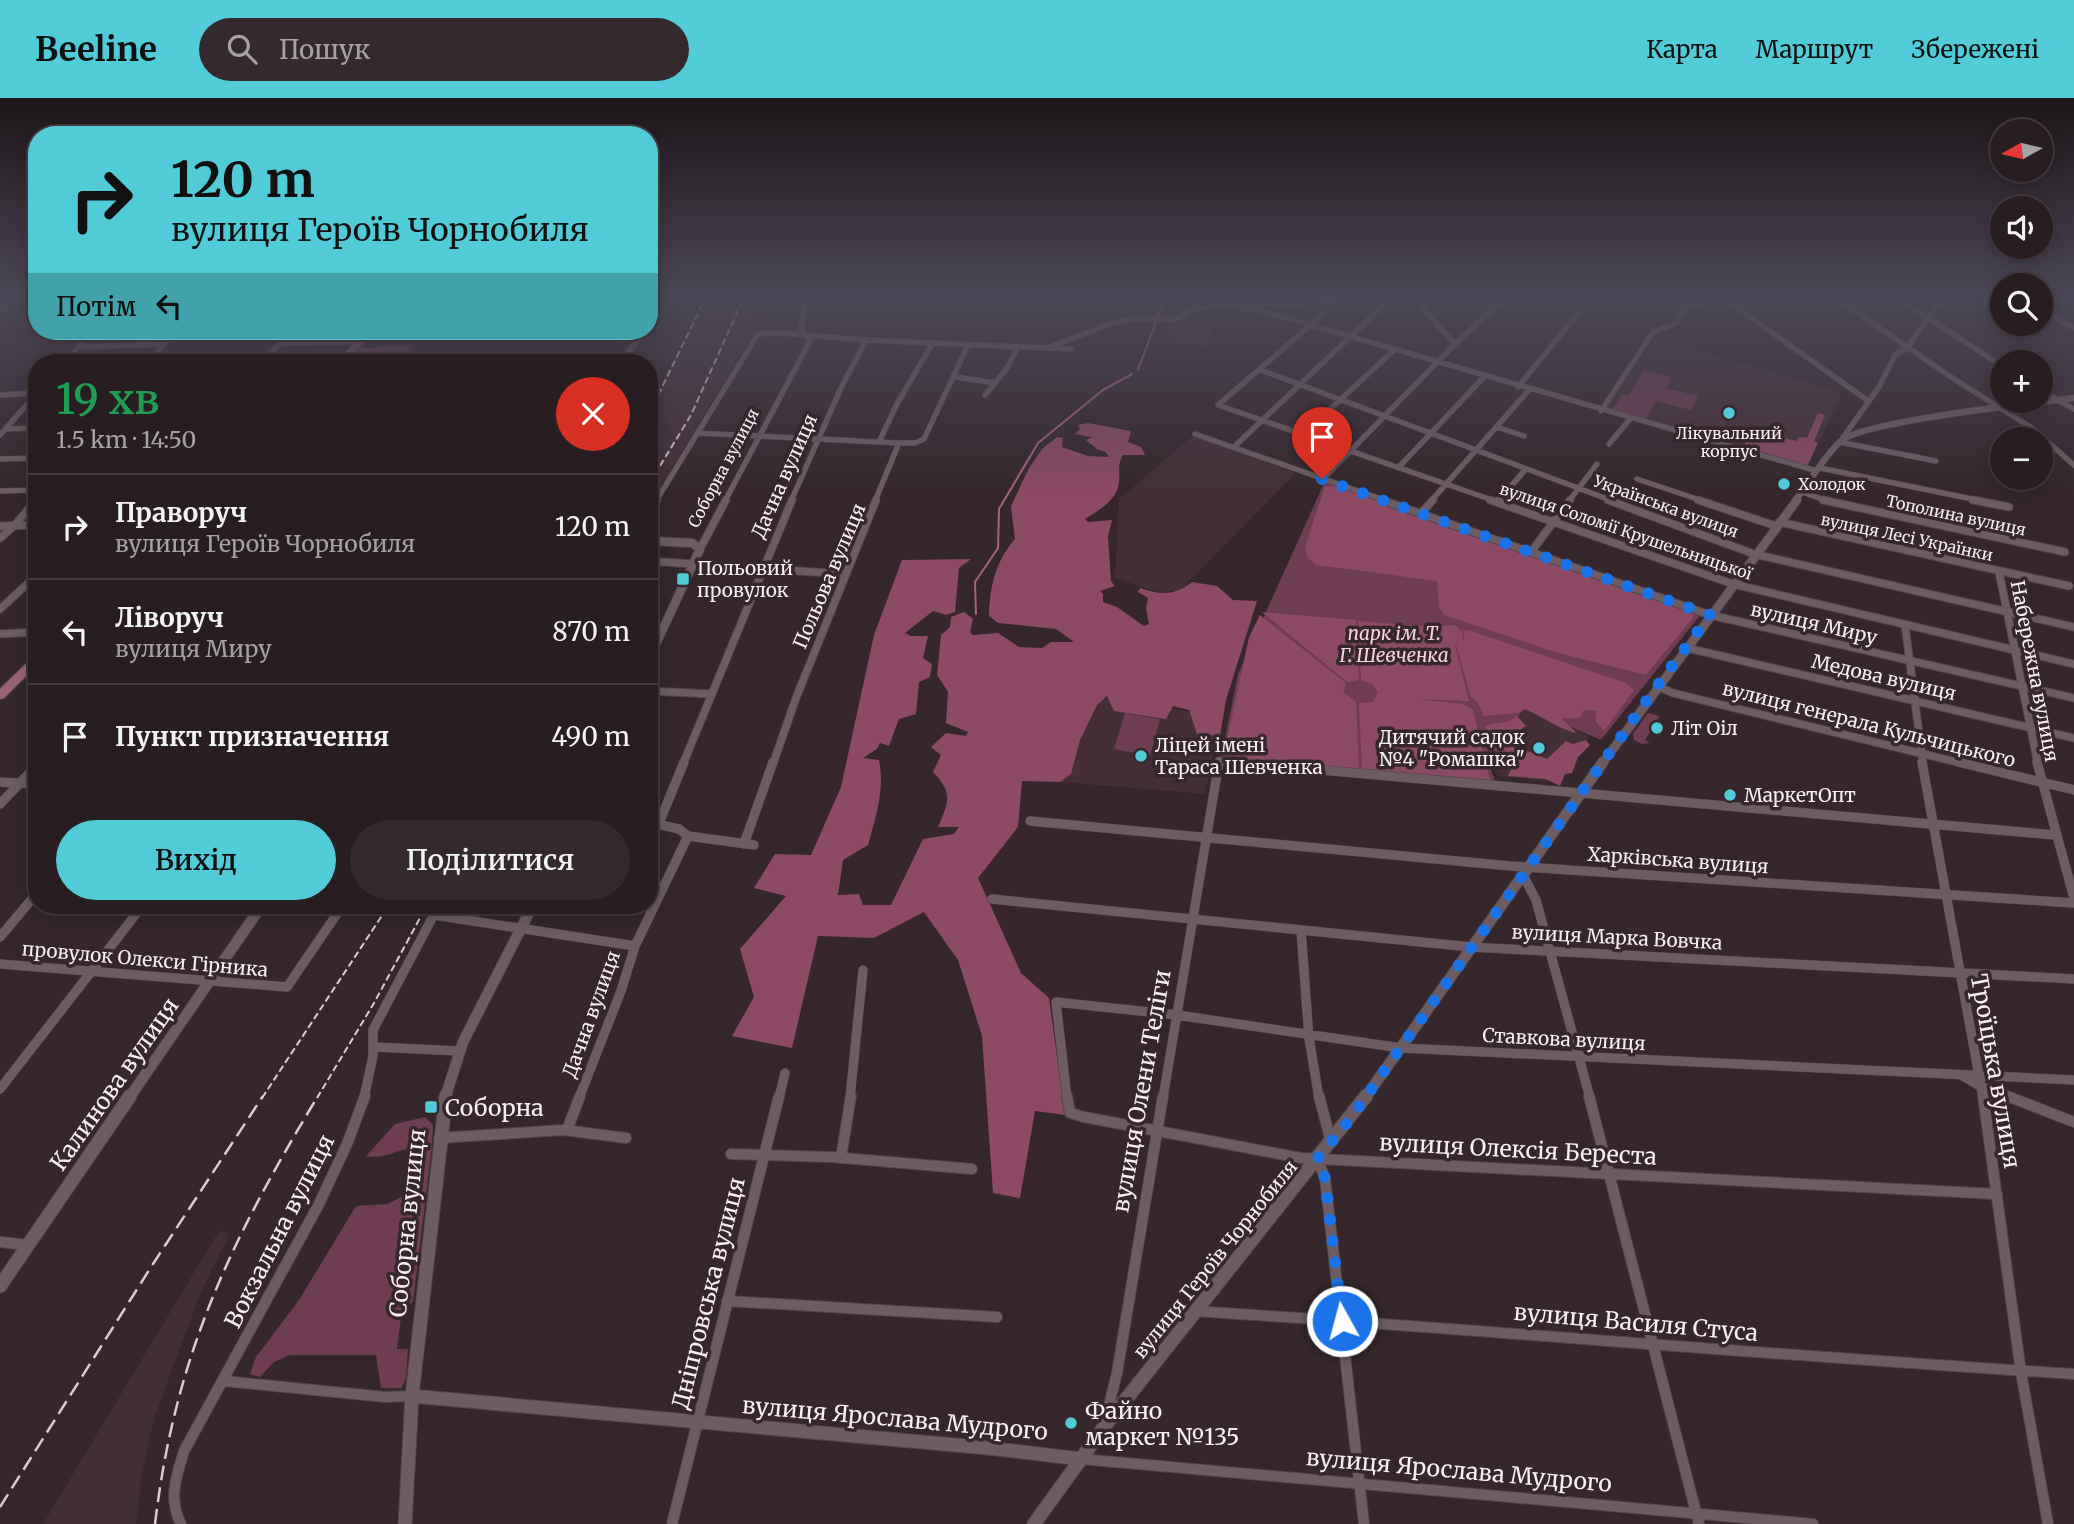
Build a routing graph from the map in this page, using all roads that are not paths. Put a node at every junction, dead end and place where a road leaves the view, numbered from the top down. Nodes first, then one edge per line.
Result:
1 (740, 362) edge
2 (799, 362) edge
3 (855, 362) edge
4 (922, 362) edge
5 (962, 362) edge
6 (1009, 362) edge
7 (1271, 362) edge
8 (1326, 362) edge
9 (1382, 362) edge
10 (1429, 362) edge
11 (1439, 362) edge
12 (1539, 362) edge
13 (1634, 362) edge
14 (1813, 362) edge
15 (1892, 362) edge
16 (1930, 362) edge
17 (1437, 364) junction
18 (1261, 370) junction
19 (956, 377) junction
20 (1484, 377) junction
21 (995, 383) junction
22 (1300, 386) junction
23 (1518, 387) junction
24 (1530, 390) junction
25 (0, 395) edge
26 (985, 395) dead end
27 (28, 396) edge
28 (2074, 398) edge
29 (2055, 399) joint
30 (1867, 400) junction
31 (1990, 401) edge
32 (1341, 402) junction
33 (28, 404) edge
34 (1990, 407) edge
35 (2074, 409) edge
36 (1601, 411) junction
37 (2008, 413) edge
38 (1384, 417) junction
39 (1630, 419) junction
40 (1260, 421) junction
41 (1497, 427) junction
42 (28, 428) edge
43 (5, 429) junction
44 (697, 433) junction
45 (1195, 434) dead end
46 (1429, 434) junction
47 (0, 435) edge
48 (1301, 435) junction
49 (1524, 436) dead end
50 (759, 437) junction
51 (820, 440) junction
52 (1841, 441) junction
53 (879, 442) junction
54 (899, 443) junction
55 (1609, 444) dead end
56 (1234, 447) junction
57 (1475, 451) junction
58 (1349, 452) junction
59 (28, 458) edge
60 (0, 459) edge
61 (1936, 461) dead end
62 (1597, 464) dead end
63 (2074, 465) edge
64 (1398, 468) junction
65 (1525, 470) junction
66 (1818, 470) junction
67 (1322, 479) junction
68 (1637, 479) dead end
69 (1445, 485) junction
70 (1577, 488) junction
71 (28, 490) edge
72 (0, 491) edge
73 (1802, 492) junction
74 (658, 498) edge
75 (1497, 502) junction
76 (2009, 507) dead end
77 (28, 509) edge
78 (1421, 513) junction
79 (1552, 521) junction
80 (1778, 524) junction
81 (15, 525) junction
82 (28, 525) edge
83 (0, 526) edge
84 (0, 538) edge
85 (706, 538) junction
86 (658, 541) edge
87 (692, 543) junction
88 (700, 550) junction
89 (1531, 552) junction
90 (2065, 552) dead end
91 (1754, 554) junction
92 (658, 561) edge
93 (694, 563) junction
94 (763, 568) junction
95 (1999, 572) junction
96 (844, 574) junction
97 (28, 583) edge
98 (1733, 584) junction
99 (2069, 586) dead end
100 (0, 609) edge
101 (2006, 613) junction
102 (1710, 615) junction
103 (1905, 625) junction
104 (2074, 627) edge
105 (28, 632) edge
106 (0, 634) edge
107 (658, 640) edge
108 (1687, 648) junction
109 (2013, 650) junction
110 (1909, 662) junction
111 (2074, 664) edge
112 (28, 668) edge
113 (1657, 686) junction
114 (2023, 686) junction
115 (658, 691) edge
116 (712, 694) junction
117 (0, 695) edge
118 (2074, 698) edge
119 (1914, 700) junction
120 (2030, 728) junction
121 (2074, 738) edge
122 (1921, 754) junction
123 (28, 774) edge
124 (2040, 781) junction
125 (0, 782) edge
126 (19, 783) junction
127 (28, 784) edge
128 (2074, 790) edge
129 (1581, 794) junction
130 (0, 804) edge
131 (1030, 821) dead end
132 (659, 823) joint
133 (1933, 824) junction
134 (2055, 835) junction
135 (688, 836) junction
136 (1207, 837) junction
137 (744, 844) junction
138 (754, 845) dead end
139 (1526, 871) junction
140 (1946, 895) junction
141 (658, 898) edge
142 (992, 898) dead end
143 (2074, 901) edge
144 (28, 904) edge
145 (137, 914) edge
146 (256, 914) edge
147 (337, 914) edge
148 (434, 914) edge
149 (456, 914) edge
150 (528, 914) edge
151 (650, 914) edge
152 (1194, 921) junction
153 (522, 927) junction
154 (1301, 930) junction
155 (0, 937) edge
156 (635, 946) junction
157 (1471, 947) junction
158 (1551, 951) junction
159 (0, 964) edge
160 (863, 970) dead end
161 (92, 972) junction
162 (1959, 972) junction
163 (2074, 979) edge
164 (209, 983) junction
165 (1056, 1002) joint
166 (1177, 1015) junction
167 (1309, 1035) junction
168 (375, 1047) junction
169 (1401, 1048) junction
170 (459, 1051) junction
171 (1578, 1057) junction
172 (785, 1073) dead end
173 (1978, 1074) junction
174 (1960, 1075) junction
175 (2074, 1080) edge
176 (1980, 1086) junction
177 (0, 1089) edge
178 (2074, 1122) edge
179 (567, 1130) junction
180 (1156, 1130) junction
181 (439, 1138) junction
182 (626, 1138) dead end
183 (1331, 1142) junction
184 (731, 1154) dead end
185 (765, 1156) junction
186 (841, 1158) junction
187 (1317, 1159) junction
188 (972, 1169) dead end
189 (1608, 1172) junction
190 (1997, 1194) junction
191 (0, 1242) edge
192 (28, 1245) junction
193 (0, 1286) edge
194 (727, 1301) junction
195 (1195, 1311) junction
196 (998, 1317) dead end
197 (1342, 1321) junction
198 (1655, 1345) junction
199 (2021, 1372) junction
200 (2074, 1374) edge
201 (224, 1381) junction
202 (412, 1396) junction
203 (697, 1422) junction
204 (1104, 1427) junction
205 (1081, 1459) junction
206 (1360, 1485) junction
207 (1698, 1518) edge
208 (181, 1524) edge
209 (405, 1524) edge
210 (673, 1524) edge
211 (1034, 1524) edge
212 (1364, 1524) edge
213 (1813, 1524) edge
214 (2048, 1524) edge

1 - 44 street
2 - 50 street, Соборна вулиця
3 - 51 street, Дачна вулиця
4 - 53 street
5 - 19 street
6 - 21 street
7 - 18 street
8 - 22 street
9 - 32 street
10 - 17 street
11 - 17 street
12 - 23 street
13 - 36 street
14 - 30 street
15 - 30 street, вулиця Героїв Чорнобиля
16 - 31 street
17 - 20 street
17 - 38 street
18 - 22 street, Українська вулиця
18 - 40 street, вулиця Соломії Крушельницької
19 - 21 street
19 - 54 street
20 - 23 street
20 - 46 street
21 - 26 street
22 - 32 street, Українська вулиця
22 - 40 street
23 - 24 street
24 - 36 street
24 - 41 street
25 - 27 street
28 - 29 street
29 - 35 street
30 - 52 street, вулиця Героїв Чорнобиля
32 - 38 street, Українська вулиця
32 - 48 street
33 - 43 street
34 - 52 street
36 - 39 street
37 - 63 street
38 - 46 street, Українська вулиця
38 - 58 street
39 - 55 street
39 - 66 street
40 - 48 street, вулиця Соломії Крушельницької
40 - 56 street
41 - 49 street
41 - 57 street
42 - 43 street
43 - 47 street
44 - 50 street
44 - 74 street
45 - 56 street, вулиця Миру
46 - 57 street, Українська вулиця
46 - 64 street
48 - 58 street, вулиця Соломії Крушельницької
50 - 51 street
50 - 85 street, Соборна вулиця
51 - 53 street
51 - 94 street, Дачна вулиця
52 - 61 street
52 - 66 street, вулиця Героїв Чорнобиля
53 - 54 street
54 - 96 street, Польова вулиця
56 - 67 street, вулиця Миру
57 - 65 street, Українська вулиця
57 - 69 street
58 - 64 street, вулиця Соломії Крушельницької
58 - 67 street
59 - 60 street
62 - 70 street
64 - 69 street, вулиця Соломії Крушельницької
65 - 70 street, Українська вулиця
65 - 75 street
66 - 73 street, вулиця Героїв Чорнобиля
66 - 76 street
67 - 78 street, вулиця Миру
68 - 80 street, вулиця Лесі Українки
69 - 75 street, вулиця Соломії Крушельницької
69 - 78 street
70 - 79 street
70 - 91 street, Українська вулиця
71 - 72 street
73 - 80 street, вулиця Героїв Чорнобиля
73 - 90 street, Тополина вулиця
75 - 79 street, вулиця Соломії Крушельницької
77 - 81 street
78 - 89 street, вулиця Миру
79 - 89 street
79 - 98 street, вулиця Соломії Крушельницької
80 - 91 street, вулиця Героїв Чорнобиля
80 - 95 street, вулиця Лесі Українки
81 - 82 street
81 - 83 street
81 - 84 street
85 - 87 street
85 - 88 street, Соборна вулиця
86 - 87 street
87 - 88 street
88 - 93 street, Соборна вулиця
89 - 102 street, вулиця Миру
91 - 98 street, вулиця Героїв Чорнобиля
91 - 101 street, Українська вулиця
92 - 93 street
93 - 94 street
93 - 107 street, Соборна вулиця
94 - 96 street
94 - 116 street, Дачна вулиця
95 - 99 street, вулиця Лесі Українки
95 - 101 street, Набережна вулиця
96 - 137 street, Польова вулиця
97 - 100 street
98 - 102 street, вулиця Героїв Чорнобиля
98 - 103 street, вулиця Соломії Крушельницької
101 - 104 street, Українська вулиця
101 - 109 street, Набережна вулиця
102 - 108 street, вулиця Героїв Чорнобиля
102 - 110 street, вулиця Миру
103 - 109 street, вулиця Соломії Крушельницької
103 - 110 street, Троїцька вулиця
105 - 106 street
108 - 113 street, вулиця Героїв Чорнобиля
108 - 119 street, Медова вулиця
109 - 111 street, вулиця Соломії Крушельницької
109 - 114 street, Набережна вулиця
110 - 114 street, вулиця Миру
110 - 119 street, Троїцька вулиця
112 - 117 main road
113 - 122 street, вулиця генерала Кульчицького
113 - 129 street, вулиця Героїв Чорнобиля
114 - 118 street, вулиця Миру
114 - 120 street, Набережна вулиця
115 - 116 street
116 - 132 street, Дачна вулиця
119 - 120 street, Медова вулиця
119 - 122 street, Троїцька вулиця
120 - 121 street, Медова вулиця
120 - 124 street, Набережна вулиця
122 - 124 street, вулиця генерала Кульчицького
122 - 133 street, Троїцька вулиця
123 - 126 street
124 - 128 street, вулиця генерала Кульчицького
124 - 134 street, Набережна вулиця
125 - 126 street
126 - 127 street
126 - 130 street
129 - 133 street
129 - 136 street, вулиця Олени Теліги
129 - 139 street, вулиця Героїв Чорнобиля
131 - 136 street, Харківська вулиця
132 - 135 street
133 - 134 street
133 - 140 street, Троїцька вулиця
134 - 143 street, Набережна вулиця
135 - 137 street
135 - 141 street, Дачна вулиця
136 - 139 street, Харківська вулиця
136 - 152 street, вулиця Олени Теліги
137 - 138 street
139 - 140 street, Харківська вулиця
139 - 157 street, вулиця Героїв Чорнобиля
139 - 158 street
140 - 143 street, Харківська вулиця
140 - 162 street, Троїцька вулиця
142 - 152 street, вулиця Марка Вовчка
144 - 155 street
145 - 161 street
146 - 164 street, Калинова вулиця
147 - 164 street, провулок Олекси Гірника
148 - 168 street, Вокзальна вулиця
149 - 153 street
150 - 153 street, Соборна вулиця
151 - 156 street, Дачна вулиця
152 - 154 street, вулиця Марка Вовчка
152 - 166 street, вулиця Олени Теліги
153 - 156 street
153 - 170 street, Соборна вулиця
154 - 157 street, вулиця Марка Вовчка
154 - 167 street
156 - 179 street, Дачна вулиця
157 - 158 street, вулиця Марка Вовчка
157 - 169 street, вулиця Героїв Чорнобиля
158 - 162 street, вулиця Марка Вовчка
158 - 171 street
159 - 161 street, провулок Олекси Гірника
160 - 186 street
161 - 164 street, провулок Олекси Гірника
161 - 177 street
162 - 163 street, вулиця Марка Вовчка
162 - 173 street, Троїцька вулиця
164 - 192 street, Калинова вулиця
165 - 166 street, Ставкова вулиця
165 - 180 street, вулиця Олексія Береста
166 - 167 street, Ставкова вулиця
166 - 180 street, вулиця Олени Теліги
167 - 169 street, Ставкова вулиця
167 - 183 street
168 - 170 street
168 - 201 street, Вокзальна вулиця
169 - 171 street, Ставкова вулиця
169 - 183 street, вулиця Героїв Чорнобиля
170 - 181 street, Соборна вулиця
171 - 174 street, Ставкова вулиця
171 - 189 street
172 - 185 street, Дніпровська вулиця
173 - 174 street, Ставкова вулиця
173 - 175 street, Ставкова вулиця
173 - 176 street, Троїцька вулиця
174 - 176 street
176 - 178 street
176 - 190 street, Троїцька вулиця
179 - 181 street
179 - 182 street
180 - 187 street, вулиця Олексія Береста
180 - 204 street, вулиця Олени Теліги
181 - 202 street, Соборна вулиця
183 - 187 street, вулиця Героїв Чорнобиля
184 - 185 street
185 - 186 street
185 - 194 street, Дніпровська вулиця
186 - 188 street
187 - 189 street, вулиця Олексія Береста
187 - 195 street, вулиця Героїв Чорнобиля
187 - 197 street
189 - 190 street, вулиця Олексія Береста
189 - 198 street
190 - 199 street, Троїцька вулиця
191 - 192 street
192 - 193 street, Калинова вулиця
194 - 196 street
194 - 203 street, Дніпровська вулиця
195 - 197 street, вулиця Василя Стуса
195 - 204 street, вулиця Героїв Чорнобиля
197 - 198 street, вулиця Василя Стуса
197 - 206 street
198 - 199 street, вулиця Василя Стуса
198 - 207 street
199 - 200 street, вулиця Василя Стуса
199 - 214 street, Троїцька вулиця
201 - 202 street, вулиця Ярослава Мудрого
201 - 208 street, Вокзальна вулиця
202 - 203 street, вулиця Ярослава Мудрого
202 - 209 street, Соборна вулиця
203 - 205 street, вулиця Ярослава Мудрого
203 - 210 street, Дніпровська вулиця
204 - 205 street, вулиця Героїв Чорнобиля
205 - 206 street, вулиця Ярослава Мудрого
205 - 211 street
206 - 207 street, вулиця Ярослава Мудрого
206 - 212 street
207 - 213 street, вулиця Ярослава Мудрого

